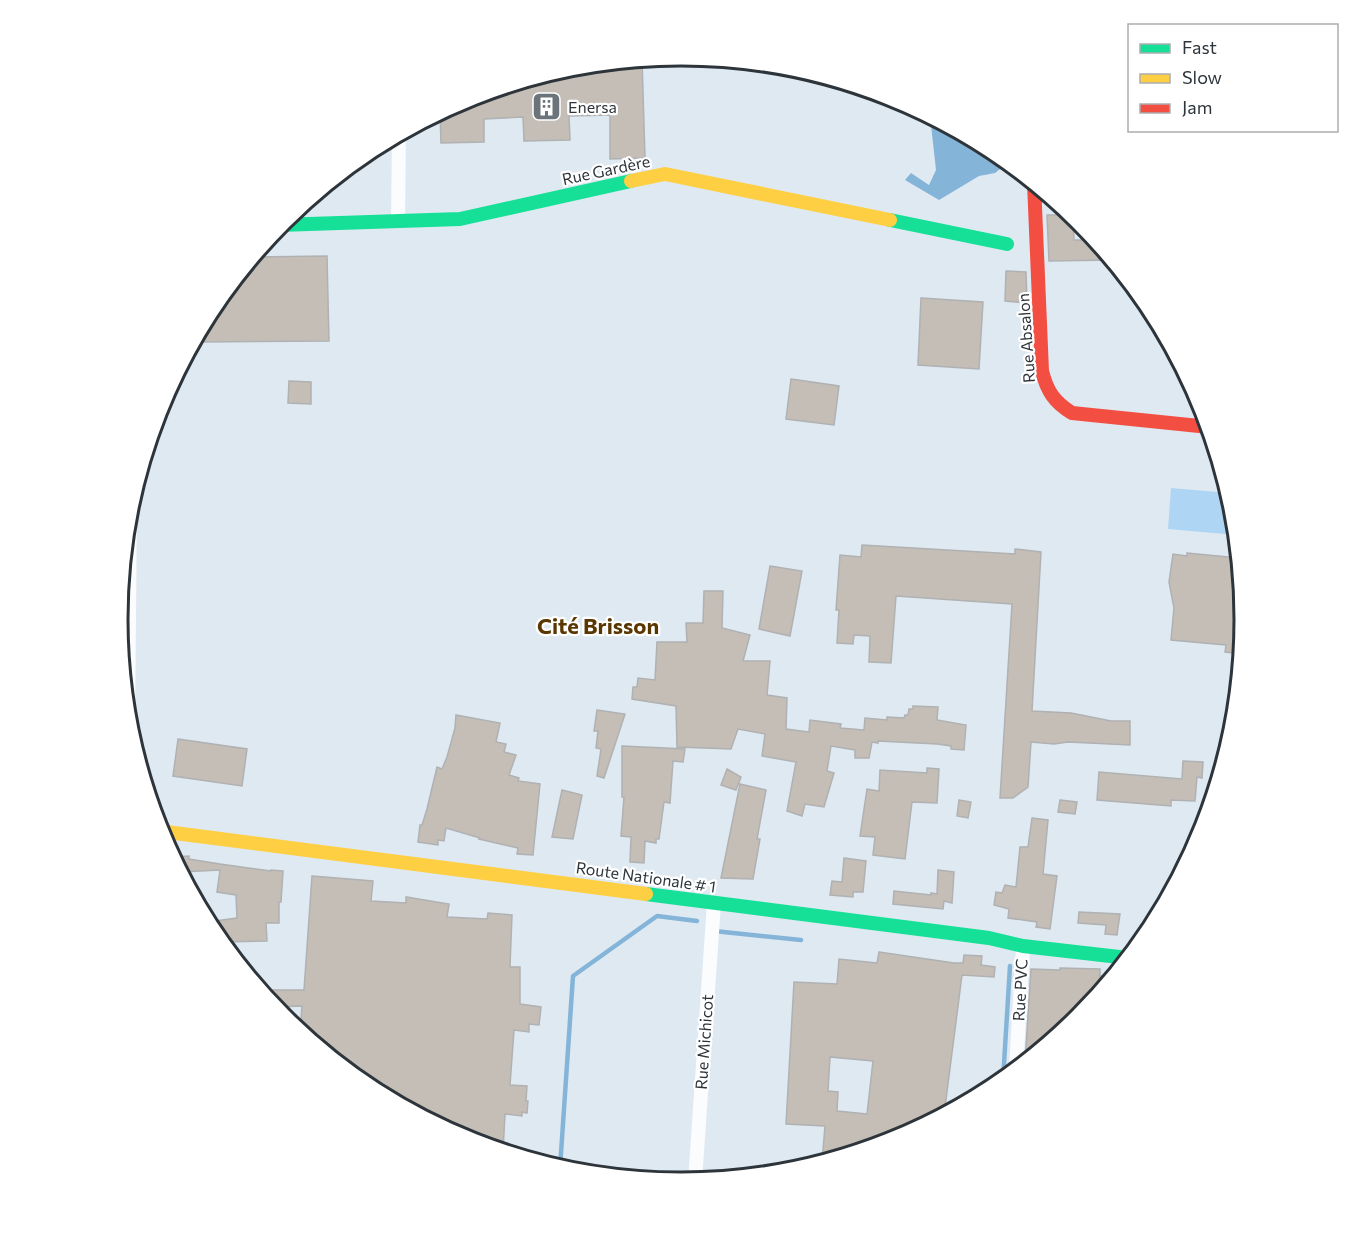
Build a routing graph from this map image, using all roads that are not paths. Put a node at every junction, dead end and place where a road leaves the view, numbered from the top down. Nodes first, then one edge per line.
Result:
1 (399, 143) edge
2 (1034, 194) edge
3 (398, 220) junction
4 (294, 224) edge
5 (1007, 244) dead end
6 (1199, 426) edge
7 (129, 580) edge
8 (129, 646) edge
9 (171, 832) edge
10 (714, 903) junction
11 (1023, 946) junction
12 (1119, 957) edge
13 (1017, 1059) edge
14 (695, 1172) edge

1 - 3 street
2 - 6 street, Rue Absalon
3 - 4 street, Rue Gardère
3 - 5 street, Rue Gardère
7 - 8 street
9 - 10 street, Route Nationale # 1
10 - 11 street, Route Nationale # 1
10 - 14 street, Rue Michicot
11 - 12 street, Route Nationale # 1
11 - 13 street, Rue PVC

